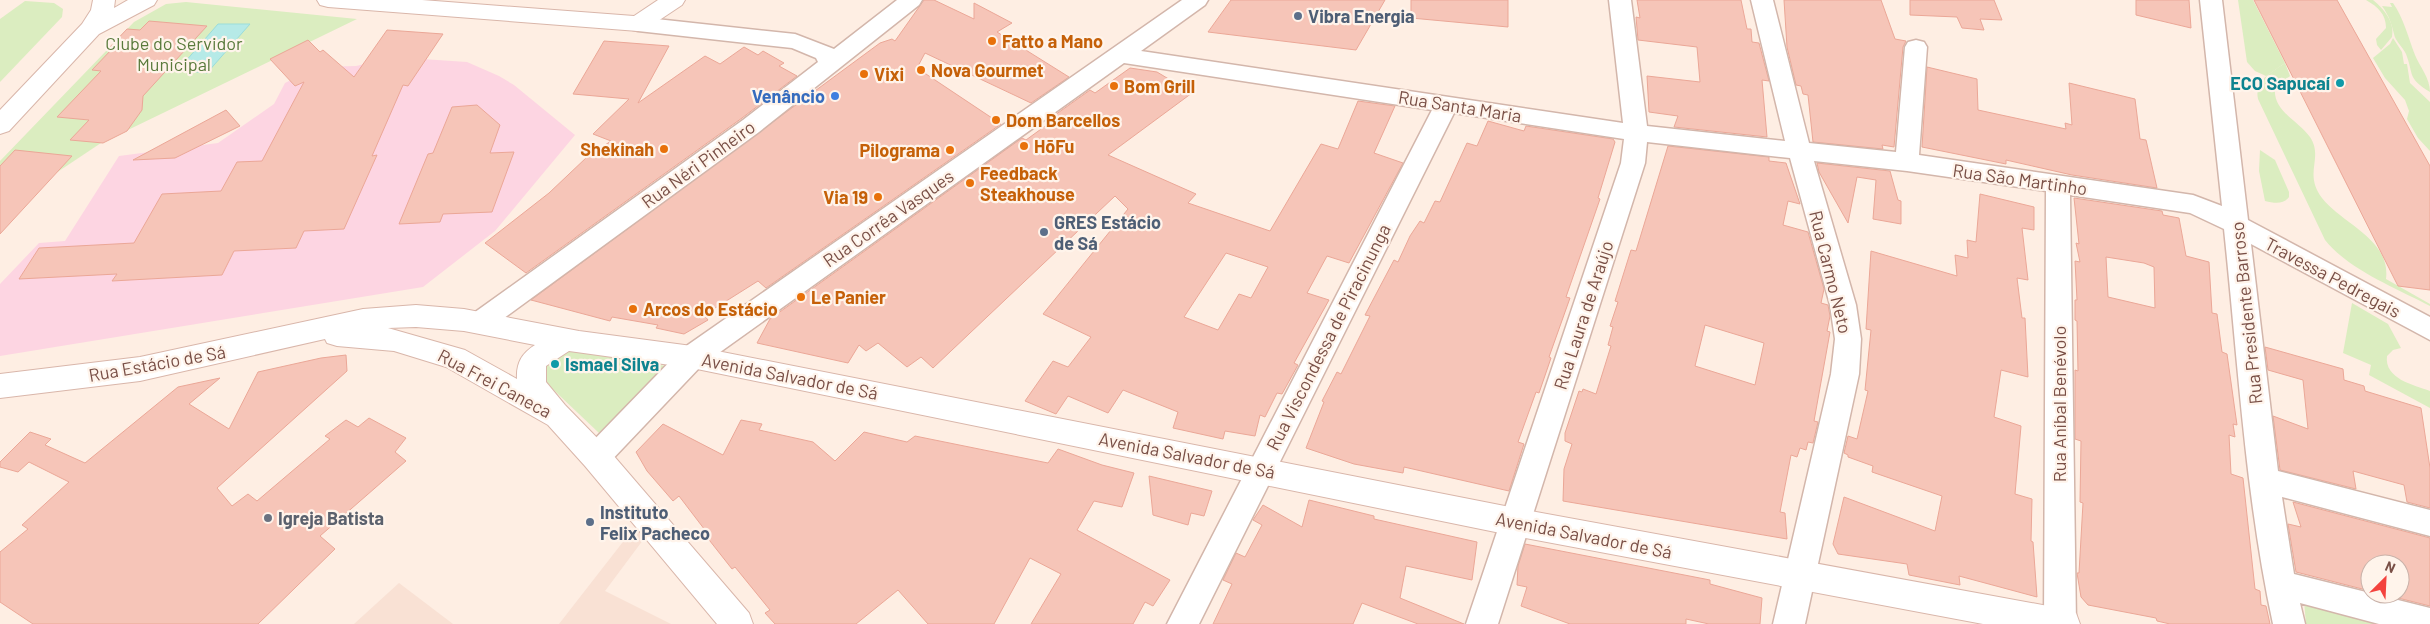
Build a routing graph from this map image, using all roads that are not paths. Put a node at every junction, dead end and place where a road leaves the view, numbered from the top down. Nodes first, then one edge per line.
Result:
1 (104, 0) edge
2 (146, 0) edge
3 (328, 0) edge
4 (437, 0) edge
5 (674, 0) edge
6 (911, 0) edge
7 (1197, 0) edge
8 (1620, 0) edge
9 (1762, 0) edge
10 (2211, 0) edge
11 (405, 6) junction
12 (480, 6) edge
13 (638, 24) junction
14 (91, 29) junction
15 (1916, 47) dead end
16 (1121, 55) junction
17 (829, 62) junction
18 (1447, 104) junction
19 (0, 125) edge
20 (1636, 132) junction
21 (1799, 149) junction
22 (1907, 162) junction
23 (2058, 183) junction
24 (2236, 226) junction
25 (480, 322) junction
26 (2430, 329) edge
27 (309, 333) junction
28 (565, 339) junction
29 (692, 357) junction
30 (2, 386) edge
31 (558, 416) junction
32 (596, 456) junction
33 (1261, 470) junction
34 (2265, 480) junction
35 (1515, 522) junction
36 (2430, 523) edge
37 (1799, 576) junction
38 (2280, 584) junction
39 (2430, 623) edge
40 (737, 624) edge
41 (1183, 624) edge
42 (1482, 624) edge
43 (1789, 624) edge
44 (2062, 624) edge
45 (2289, 624) edge

1 - 14 main road
2 - 14 main road
3 - 11 main road
4 - 11 street
5 - 13 main road
6 - 17 street, Rua Néri Pinheiro
7 - 16 street, Rua Corrêa Vasques
8 - 20 street, Rua Laura de Araújo
9 - 21 street, Rua Carmo Neto
10 - 24 street, Rua Presidente Barroso
11 - 12 main road
12 - 13 main road
13 - 17 street
14 - 19 main road
15 - 22 street
16 - 18 street, Rua Santa Maria
16 - 29 street, Rua Corrêa Vasques
17 - 25 street, Rua Néri Pinheiro
18 - 20 street, Rua Santa Maria
18 - 33 street, Rua Viscondessa de Piracinunga
20 - 21 street, Rua Santa Maria
20 - 35 street, Rua Laura de Araújo
21 - 22 street, Rua São Martinho
21 - 37 street, Rua Carmo Neto
22 - 23 street, Rua São Martinho
23 - 24 street, Rua São Martinho
23 - 44 street, Rua Aníbal Benévolo
24 - 26 street, Travessa Pedregais
24 - 34 street, Rua Presidente Barroso
25 - 27 main road, Avenida Salvador de Sá
25 - 28 main road, Avenida Salvador de Sá
27 - 30 main road, Rua Estácio de Sá
27 - 31 main road, Rua Frei Caneca
28 - 29 main road, Avenida Salvador de Sá
28 - 31 main road
29 - 32 street, Rua Corrêa Vasques
29 - 33 main road, Avenida Salvador de Sá
31 - 32 main road, Rua Frei Caneca
32 - 40 main road, Rua Frei Caneca
33 - 35 main road, Avenida Salvador de Sá
33 - 41 street, Rua Viscondessa de Piracinunga
34 - 36 street
34 - 38 street, Rua Presidente Barroso
35 - 37 main road, Avenida Salvador de Sá
35 - 42 street, Rua Laura de Araújo
37 - 43 street, Rua Carmo Neto
37 - 44 main road, Avenida Salvador de Sá
38 - 39 street
38 - 45 street, Rua Presidente Barroso

